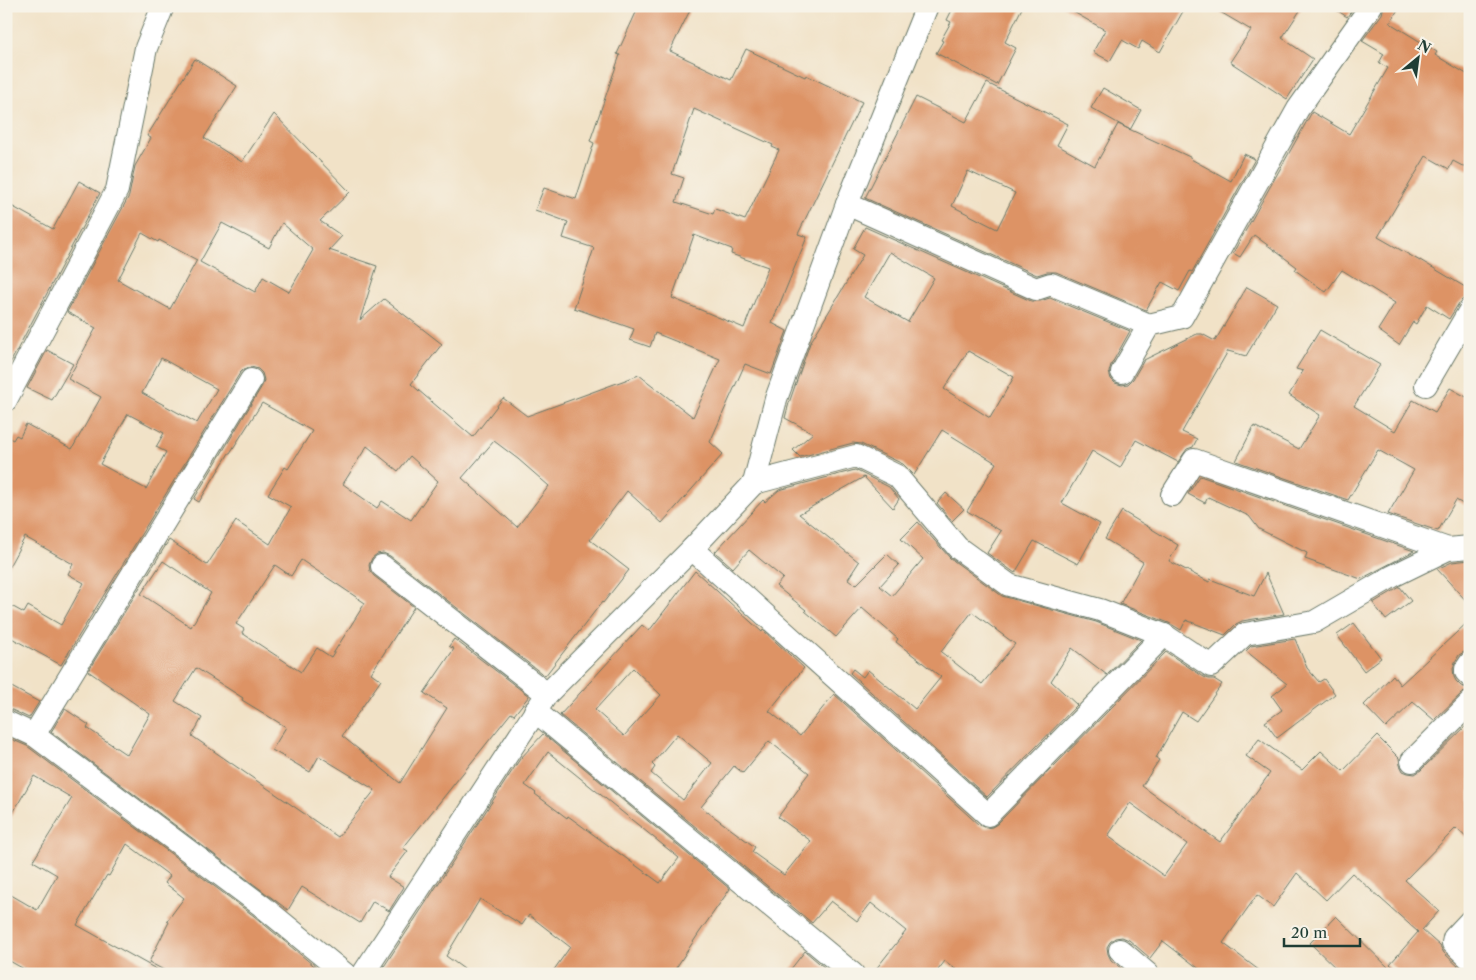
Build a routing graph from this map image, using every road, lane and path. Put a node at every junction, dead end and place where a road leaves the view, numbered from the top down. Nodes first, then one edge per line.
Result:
1 (163, 6) edge
2 (927, 6) edge
3 (1372, 6) edge
4 (847, 204) junction
5 (1470, 310) edge
6 (1149, 325) junction
7 (1122, 372) dead end
8 (251, 380) dead end
9 (1426, 385) dead end
10 (6, 400) edge
11 (754, 483) junction
12 (1172, 495) dead end
13 (1459, 548) edge
14 (692, 549) junction
15 (382, 566) dead end
16 (1164, 635) junction
17 (1470, 664) edge
18 (1470, 676) edge
19 (541, 702) junction
20 (1470, 703) edge
21 (6, 722) edge
22 (34, 735) junction
23 (1412, 761) dead end
24 (1470, 921) edge
25 (1120, 950) dead end
26 (1470, 959) edge
27 (345, 974) edge
28 (362, 974) edge
29 (853, 974) edge
30 (1148, 974) edge

1 - 10 street
2 - 4 street
3 - 6 street
4 - 6 street
4 - 11 street
5 - 9 street
6 - 7 street
8 - 22 street
11 - 14 street
11 - 16 street
12 - 13 street
13 - 16 street
14 - 16 street
14 - 19 street
15 - 19 street
17 - 18 street
19 - 28 street
19 - 29 street
20 - 23 street
21 - 22 street
22 - 27 street
24 - 26 street
25 - 30 street

